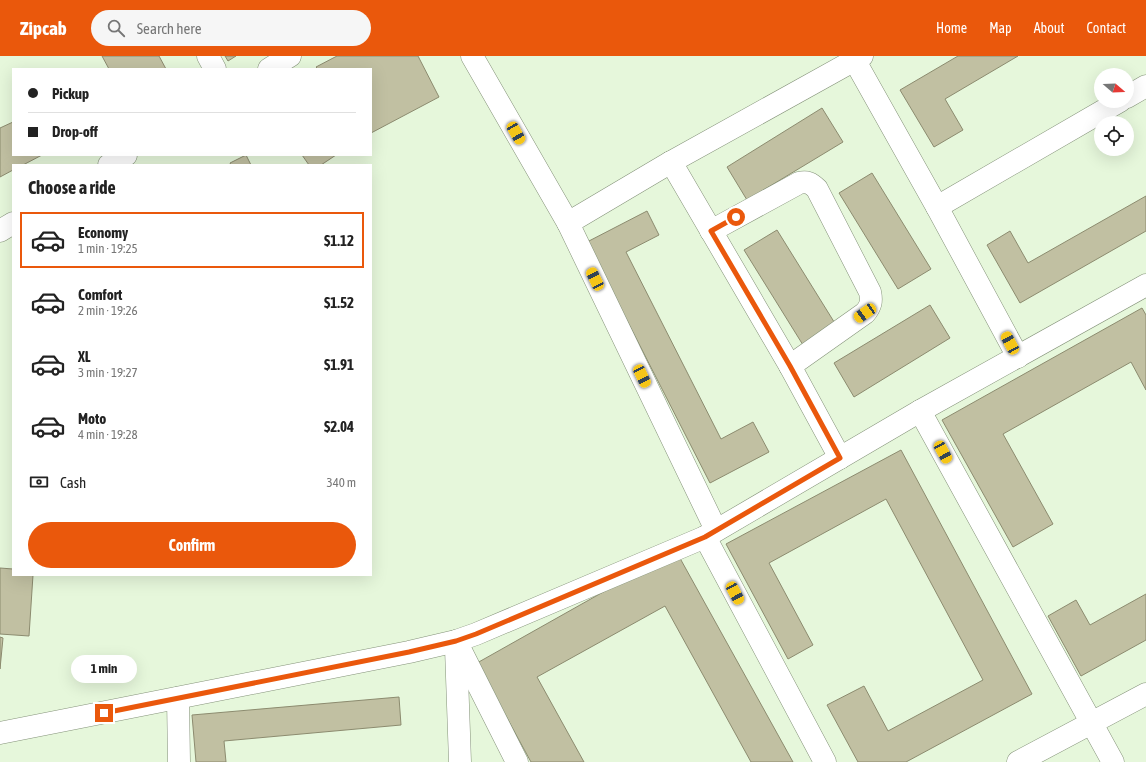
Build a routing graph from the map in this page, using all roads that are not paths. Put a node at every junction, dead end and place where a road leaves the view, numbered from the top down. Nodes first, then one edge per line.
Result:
1 (208, 56) edge
2 (290, 56) edge
3 (472, 56) edge
4 (858, 58) edge
5 (214, 68) edge
6 (271, 68) edge
7 (1146, 86) edge
8 (1134, 93) edge
9 (1108, 108) edge
10 (124, 156) edge
11 (671, 162) junction
12 (111, 164) edge
13 (937, 207) junction
14 (568, 223) junction
15 (12, 224) edge
16 (0, 231) edge
17 (711, 231) junction
18 (1146, 285) edge
19 (1018, 357) junction
20 (790, 366) junction
21 (920, 411) junction
22 (840, 458) junction
23 (711, 533) junction
24 (456, 641) junction
25 (1146, 694) edge
26 (178, 698) junction
27 (1091, 722) junction
28 (0, 733) edge
29 (179, 762) edge
30 (460, 762) edge
31 (517, 762) edge
32 (825, 762) edge
33 (1018, 762) edge
34 (1113, 762) edge

1 - 5 street
2 - 6 street
3 - 14 street
4 - 11 street
4 - 13 street
7 - 8 street
9 - 13 street
10 - 12 street
11 - 14 street
11 - 17 street
13 - 19 street
14 - 23 street
15 - 16 street
17 - 20 street
17 - 20 street
18 - 19 street
19 - 21 street
20 - 22 street
21 - 22 street
21 - 27 street
22 - 23 street
23 - 24 street
23 - 32 street
24 - 26 street
24 - 30 street
24 - 31 street
25 - 27 street
26 - 28 street
26 - 29 street
27 - 33 street
27 - 34 street

